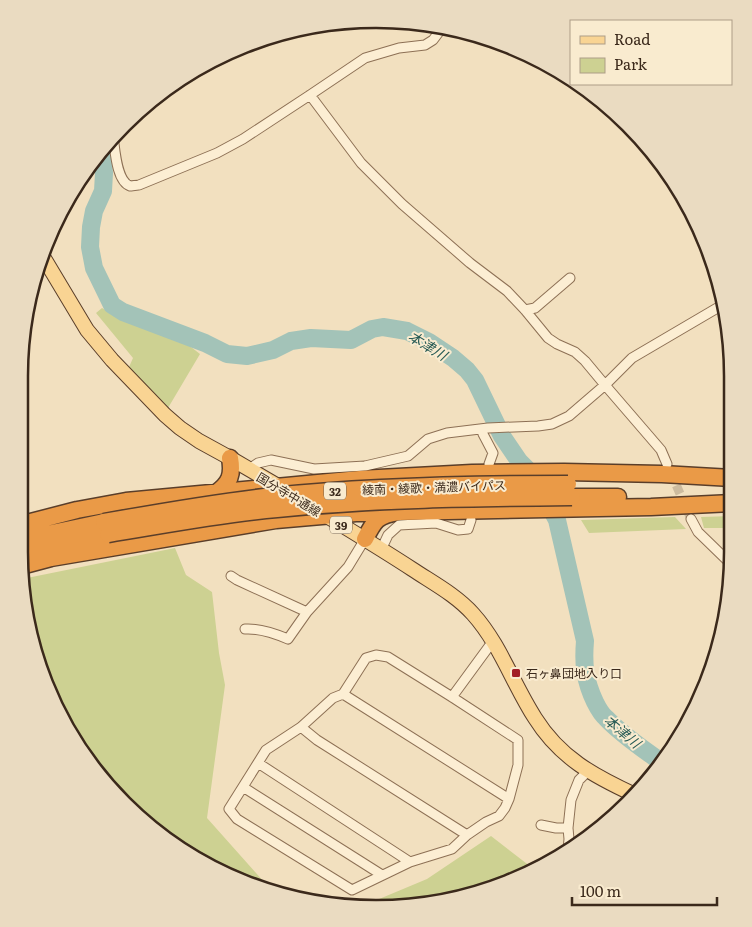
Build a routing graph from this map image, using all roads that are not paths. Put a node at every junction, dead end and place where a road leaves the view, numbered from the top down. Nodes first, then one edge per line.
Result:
1 (438, 33) edge
2 (310, 95) junction
3 (115, 145) edge
4 (47, 263) edge
5 (570, 278) dead end
6 (718, 308) edge
7 (525, 310) junction
8 (605, 385) junction
9 (485, 429) junction
10 (230, 458) junction
11 (667, 464) tunnel mouth
12 (496, 468) junction
13 (249, 469) junction
14 (724, 478) edge
15 (724, 486) edge
16 (278, 487) junction
17 (570, 490) junction
18 (216, 493) junction
19 (724, 498) edge
20 (724, 502) edge
21 (399, 512) junction
22 (325, 515) junction
23 (692, 519) tunnel mouth
24 (471, 520) dead end
25 (28, 522) edge
26 (106, 528) junction
27 (28, 539) edge
28 (365, 539) junction
29 (382, 550) junction
30 (28, 551) edge
31 (724, 557) edge
32 (28, 564) edge
33 (231, 576) dead end
34 (308, 612) junction
35 (245, 629) dead end
36 (493, 641) junction
37 (344, 694) junction
38 (452, 697) junction
39 (301, 727) junction
40 (258, 763) junction
41 (588, 771) junction
42 (243, 787) junction
43 (628, 791) edge
44 (509, 799) junction
45 (541, 825) dead end
46 (568, 828) junction
47 (467, 835) junction
48 (570, 841) edge
49 (410, 862) junction
50 (382, 875) junction

1 - 2 street
2 - 3 street
2 - 7 street
4 - 10 main road, 国分寺中通線 / 39
5 - 7 street
6 - 8 street
7 - 8 street
8 - 9 street
8 - 11 street
9 - 12 street
9 - 13 street
10 - 13 main road, 国分寺中通線 / 39
10 - 18 highway
12 - 16 highway
12 - 17 highway
13 - 16 main road, 国分寺中通線 / 39
14 - 17 highway
15 - 17 highway, 綾南・綾歌・満濃バイパス / 32
16 - 18 highway
16 - 22 main road, 国分寺中通線 / 39
17 - 19 highway, 綾南・綾歌・満濃バイパス / 32
17 - 20 highway
17 - 21 highway
17 - 26 highway, 綾南・綾歌・満濃バイパス / 32, bridge
18 - 25 highway
21 - 22 highway
21 - 28 highway
22 - 28 main road, 国分寺中通線 / 39
22 - 32 highway
23 - 31 street
24 - 29 street
26 - 27 highway, 綾南・綾歌・満濃バイパス / 32
26 - 30 highway, 綾南・綾歌・満濃バイパス / 32
28 - 29 main road, 国分寺中通線 / 39
28 - 34 street
29 - 36 main road, 国分寺中通線 / 39
33 - 34 street
34 - 35 street
36 - 38 street
36 - 41 main road, 国分寺中通線 / 39
37 - 38 street
37 - 39 street
37 - 44 street
38 - 44 street
39 - 40 street
39 - 47 street
40 - 42 street
40 - 49 street
41 - 43 main road, 国分寺中通線 / 39
41 - 46 street
42 - 50 street
42 - 50 street
44 - 47 street
45 - 46 street
46 - 48 street
47 - 49 street
49 - 50 street

